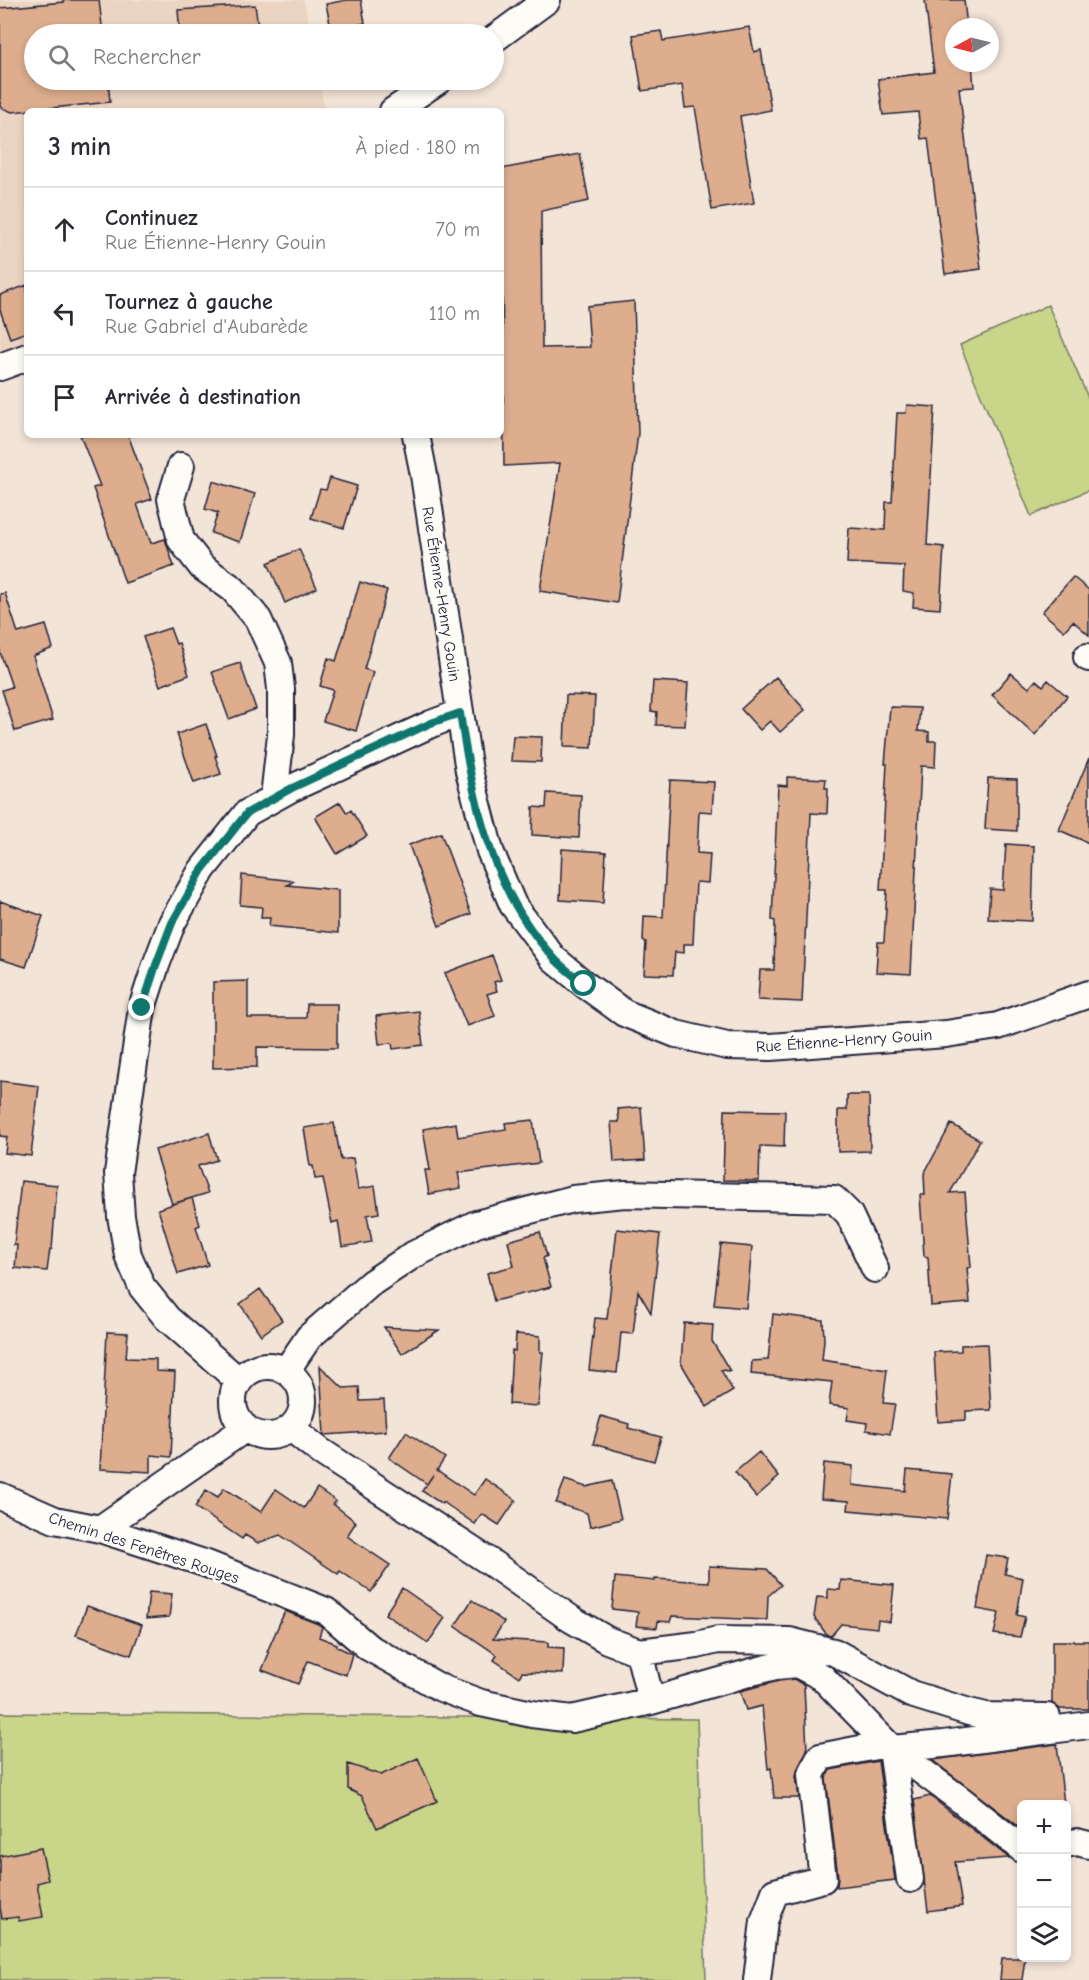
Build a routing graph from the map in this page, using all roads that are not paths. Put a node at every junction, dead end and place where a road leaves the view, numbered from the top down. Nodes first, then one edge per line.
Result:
1 (546, 0) edge
2 (504, 32) edge
3 (424, 90) edge
4 (397, 108) edge
5 (24, 358) edge
6 (0, 367) edge
7 (417, 438) edge
8 (181, 466) dead end
9 (460, 713) junction
10 (274, 797) junction
11 (1089, 994) edge
12 (875, 1269) dead end
13 (286, 1371) junction
14 (238, 1380) junction
15 (246, 1428) junction
16 (291, 1428) junction
17 (0, 1496) edge
18 (100, 1529) junction
19 (639, 1653) junction
20 (651, 1701) junction
21 (1081, 1728) edge
22 (889, 1746) junction
23 (1071, 1843) edge
24 (1017, 1845) edge
25 (1089, 1845) edge
26 (910, 1879) dead end
27 (757, 1980) edge

1 - 2 street
3 - 4 street
5 - 6 street
7 - 9 street, Rue Étienne-Henry Gouin
8 - 10 street
9 - 10 street
9 - 11 street, Rue Étienne-Henry Gouin
10 - 14 street
12 - 13 street
13 - 14 street
13 - 16 street
14 - 15 street
15 - 16 street
15 - 18 street
16 - 19 street
17 - 18 street, Chemin des Fenêtres Rouges
18 - 20 street, Chemin des Fenêtres Rouges
19 - 20 street
19 - 21 street
20 - 22 street, Chemin des Fenêtres Rouges
21 - 22 street
22 - 24 street, Chemin des Fenêtres Rouges
22 - 26 street
22 - 27 street
23 - 25 street

